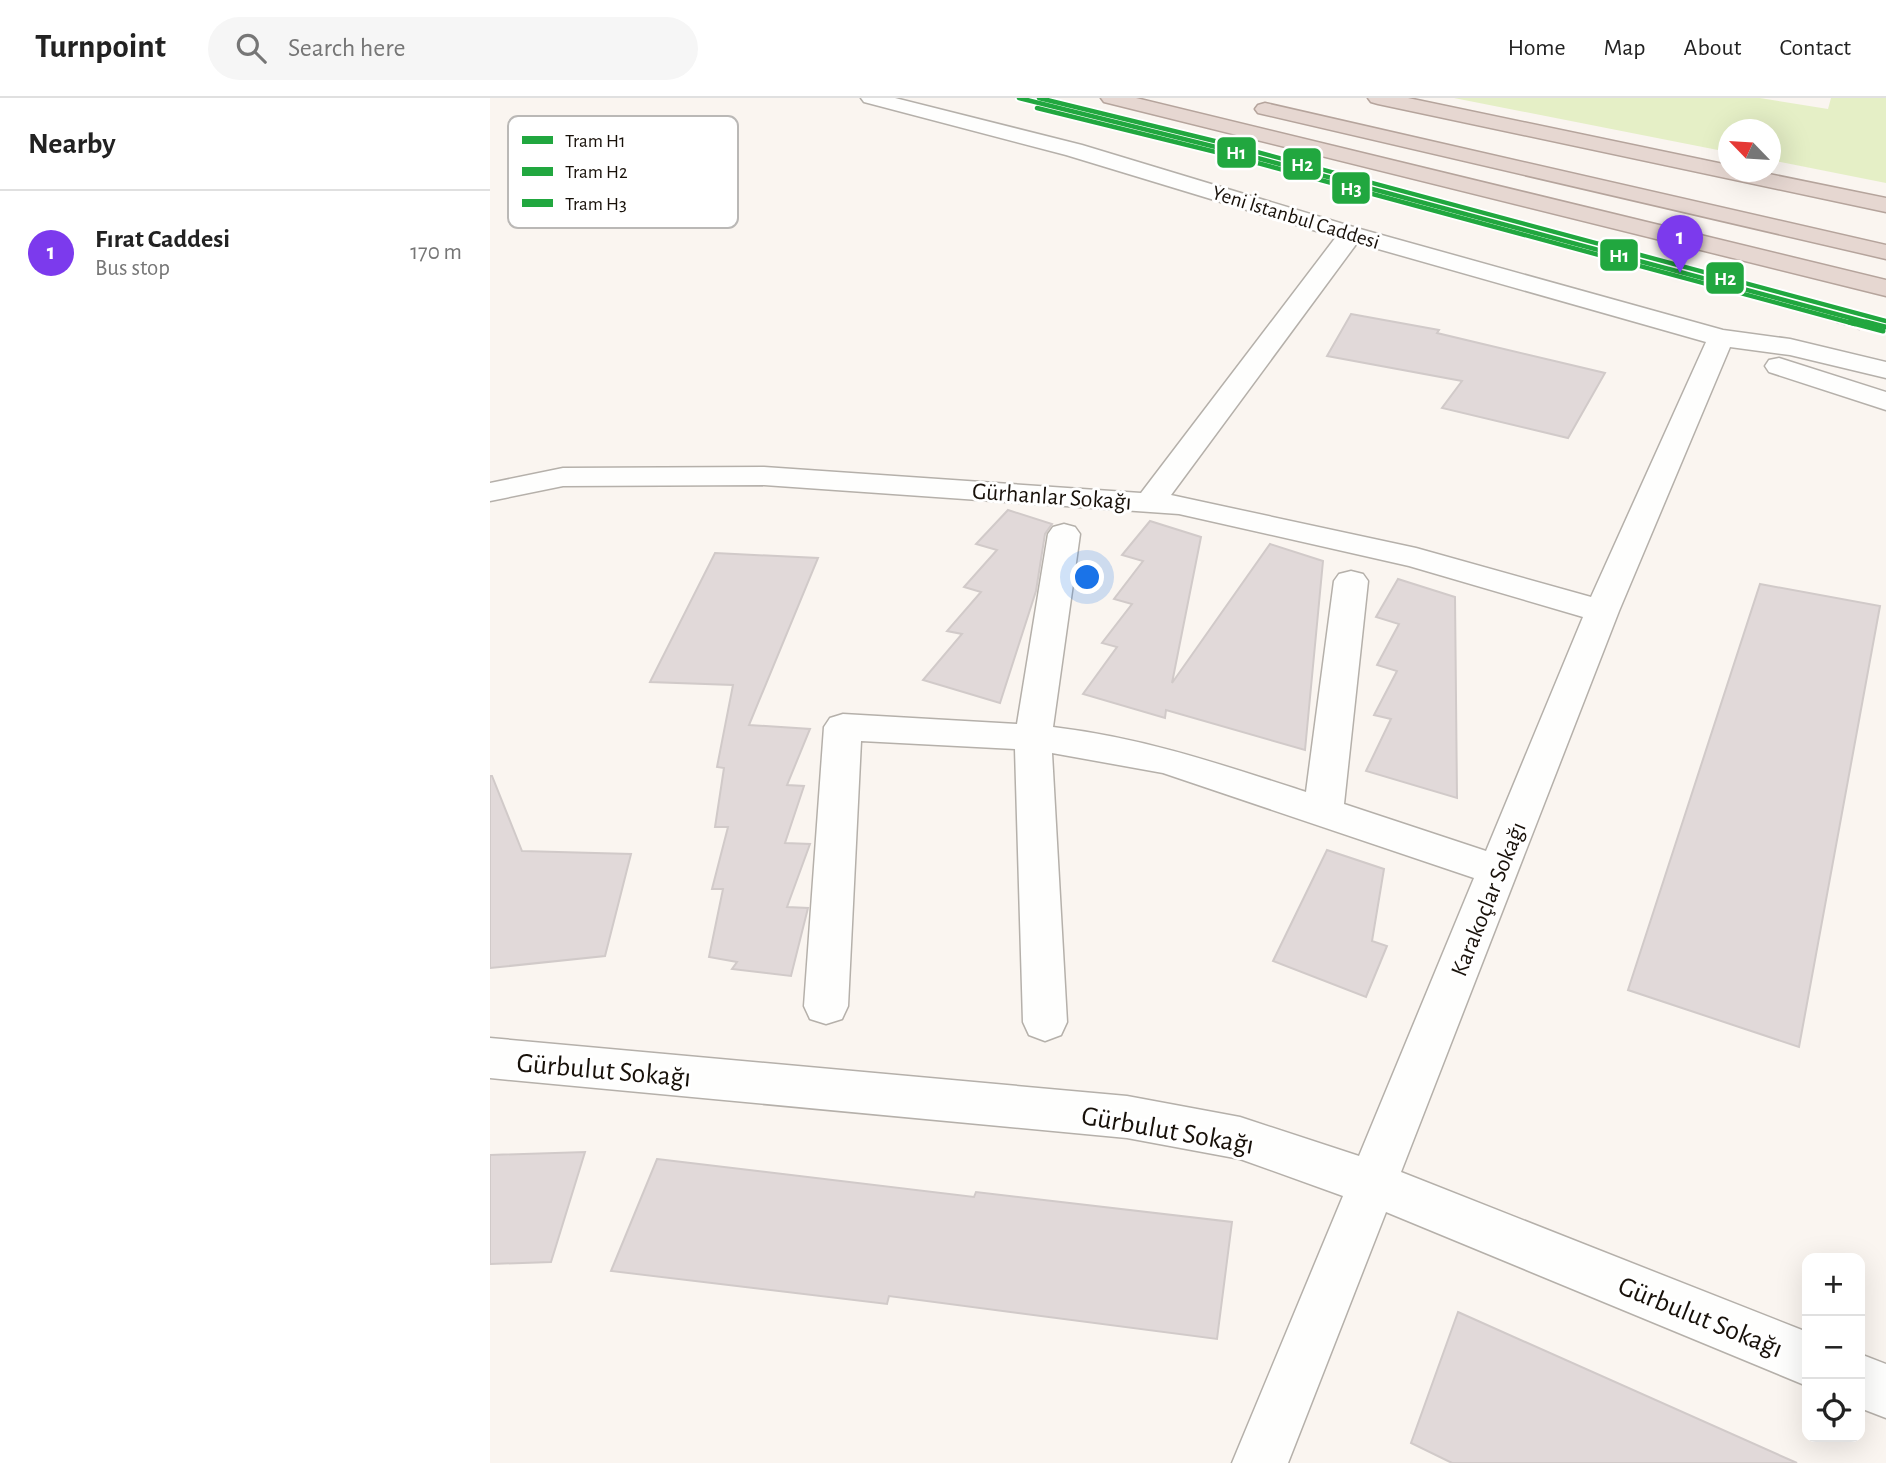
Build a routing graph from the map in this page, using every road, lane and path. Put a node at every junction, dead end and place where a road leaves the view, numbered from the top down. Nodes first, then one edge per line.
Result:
1 (871, 98) edge
2 (1111, 98) edge
3 (1278, 98) edge
4 (1378, 98) edge
5 (1246, 104) dead end
6 (1886, 205) edge
7 (1886, 233) edge
8 (1351, 234) junction
9 (1886, 252) edge
10 (1886, 288) edge
11 (1871, 309) dead end
12 (1831, 320) dead end
13 (1860, 328) junction
14 (1721, 338) junction
15 (1841, 358) junction
16 (1886, 370) edge
17 (1886, 401) edge
18 (490, 492) edge
19 (1149, 503) junction
20 (1064, 534) dead end
21 (1351, 581) dead end
22 (1602, 611) junction
23 (1033, 739) junction
24 (1323, 813) junction
25 (1499, 872) junction
26 (826, 1006) dead end
27 (1045, 1022) dead end
28 (490, 1058) edge
29 (1374, 1184) junction
30 (1802, 1357) edge
31 (1865, 1383) edge
32 (1886, 1391) edge
33 (1260, 1463) edge

1 - 8 street, Yeni İstanbul Caddesi
2 - 10 highway
3 - 7 highway
4 - 6 highway
5 - 9 highway
8 - 14 street, Yeni İstanbul Caddesi
8 - 19 street
11 - 13 path
12 - 13 path
13 - 15 path
14 - 15 street, Yeni İstanbul Caddesi
14 - 17 street, Yeni İstanbul Caddesi
14 - 22 street, Karakoçlar Sokağı
15 - 16 street, Yeni İstanbul Caddesi
18 - 19 street, Gürhanlar Sokağı
19 - 22 street, Gürhanlar Sokağı
20 - 23 street
21 - 24 street
22 - 25 street, Karakoçlar Sokağı
23 - 24 street
23 - 26 street
23 - 27 street
24 - 25 street
25 - 29 street, Karakoçlar Sokağı
28 - 29 street, Gürbulut Sokağı
29 - 30 street, Gürbulut Sokağı
29 - 33 street, Karakoçlar Sokağı
31 - 32 street

